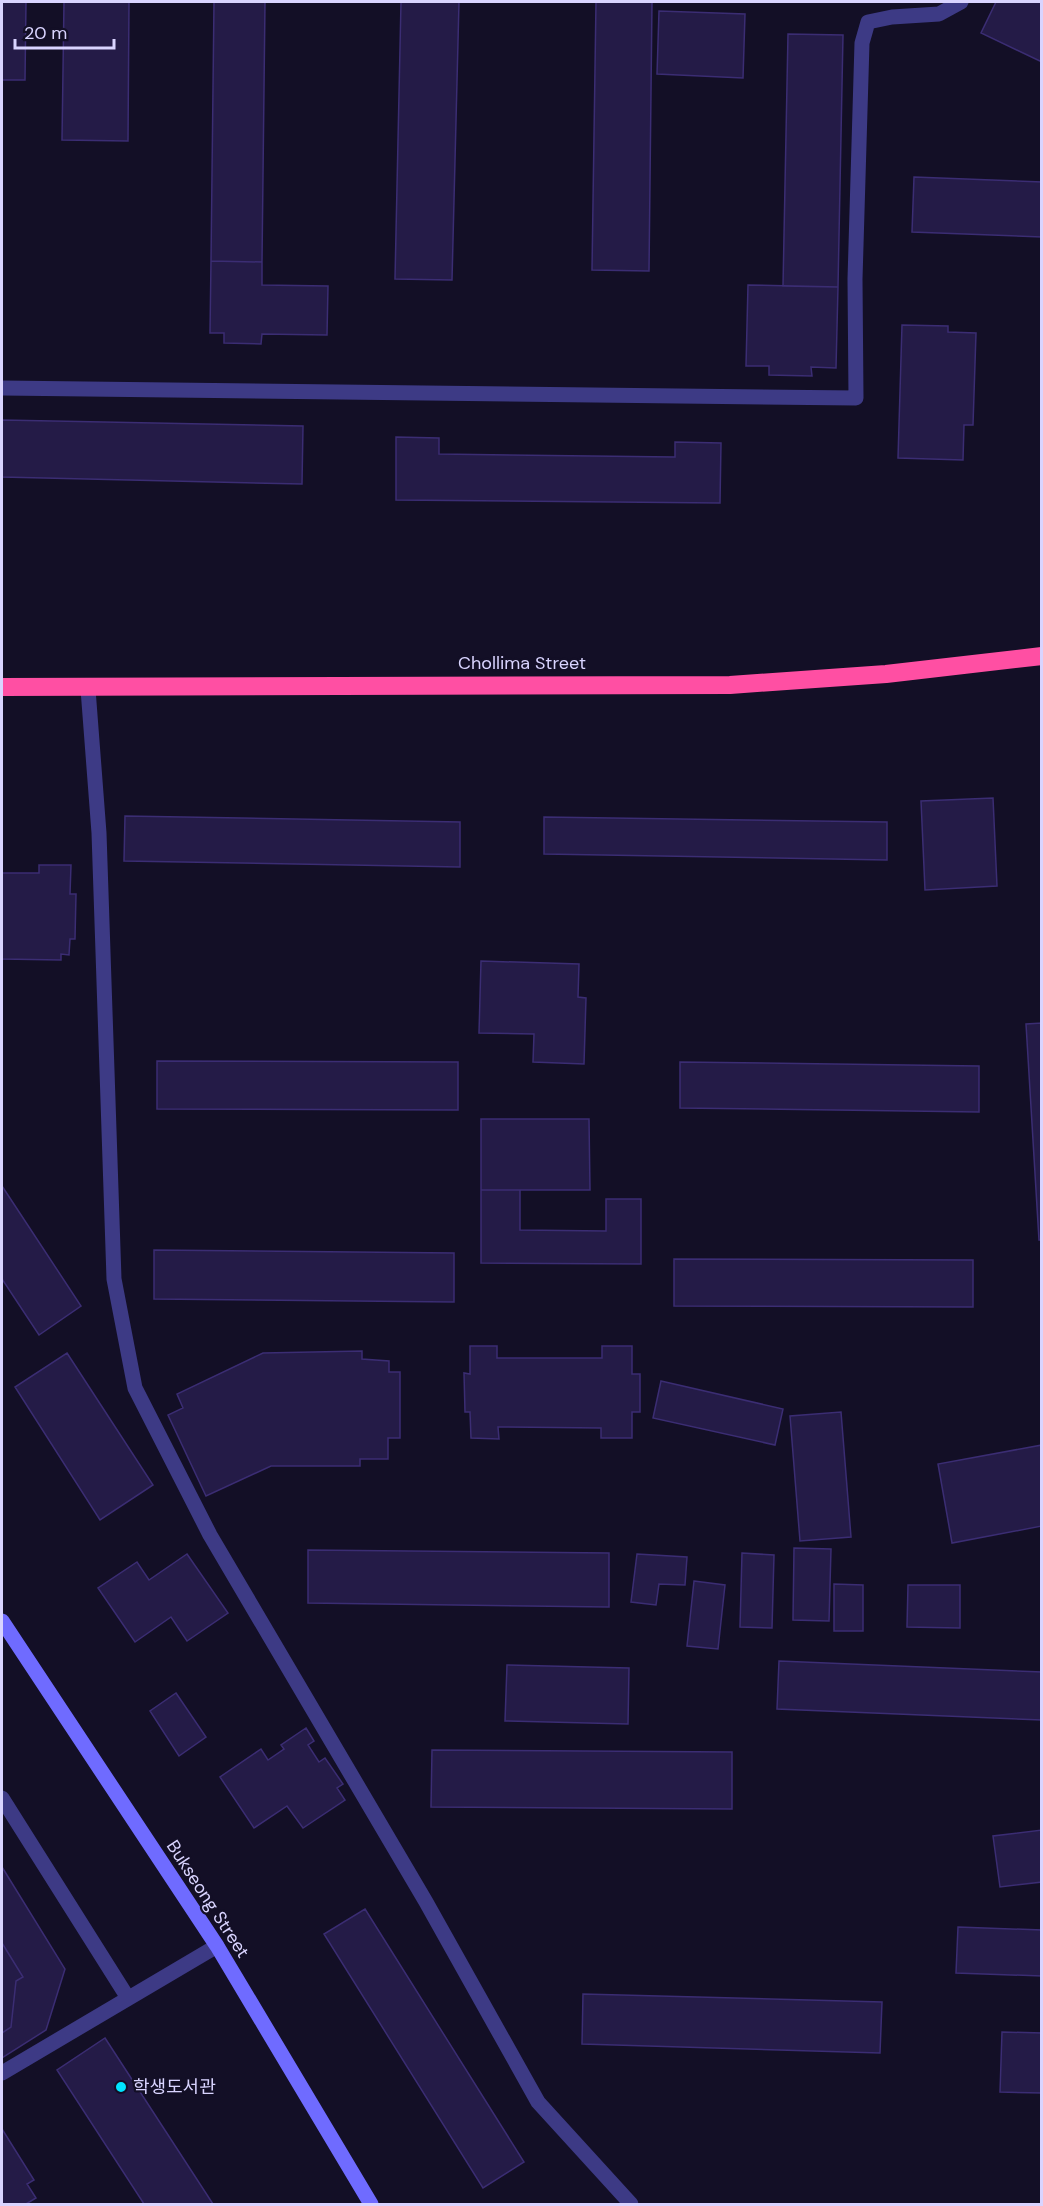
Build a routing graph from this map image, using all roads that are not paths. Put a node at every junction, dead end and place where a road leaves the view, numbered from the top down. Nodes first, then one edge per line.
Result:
1 (961, 2) edge
2 (2, 388) edge
3 (1041, 656) edge
4 (2, 687) edge
5 (88, 689) junction
6 (2, 1622) edge
7 (2, 1798) edge
8 (217, 1946) junction
9 (128, 1998) junction
10 (2, 2073) edge
11 (371, 2205) edge
12 (631, 2205) edge

1 - 2 street
3 - 5 highway, Chollima Street
4 - 5 highway, Chollima Street
5 - 12 street
6 - 8 main road, Bukseong Street
7 - 9 street
8 - 9 street
8 - 11 main road, Bukseong Street
9 - 10 street

